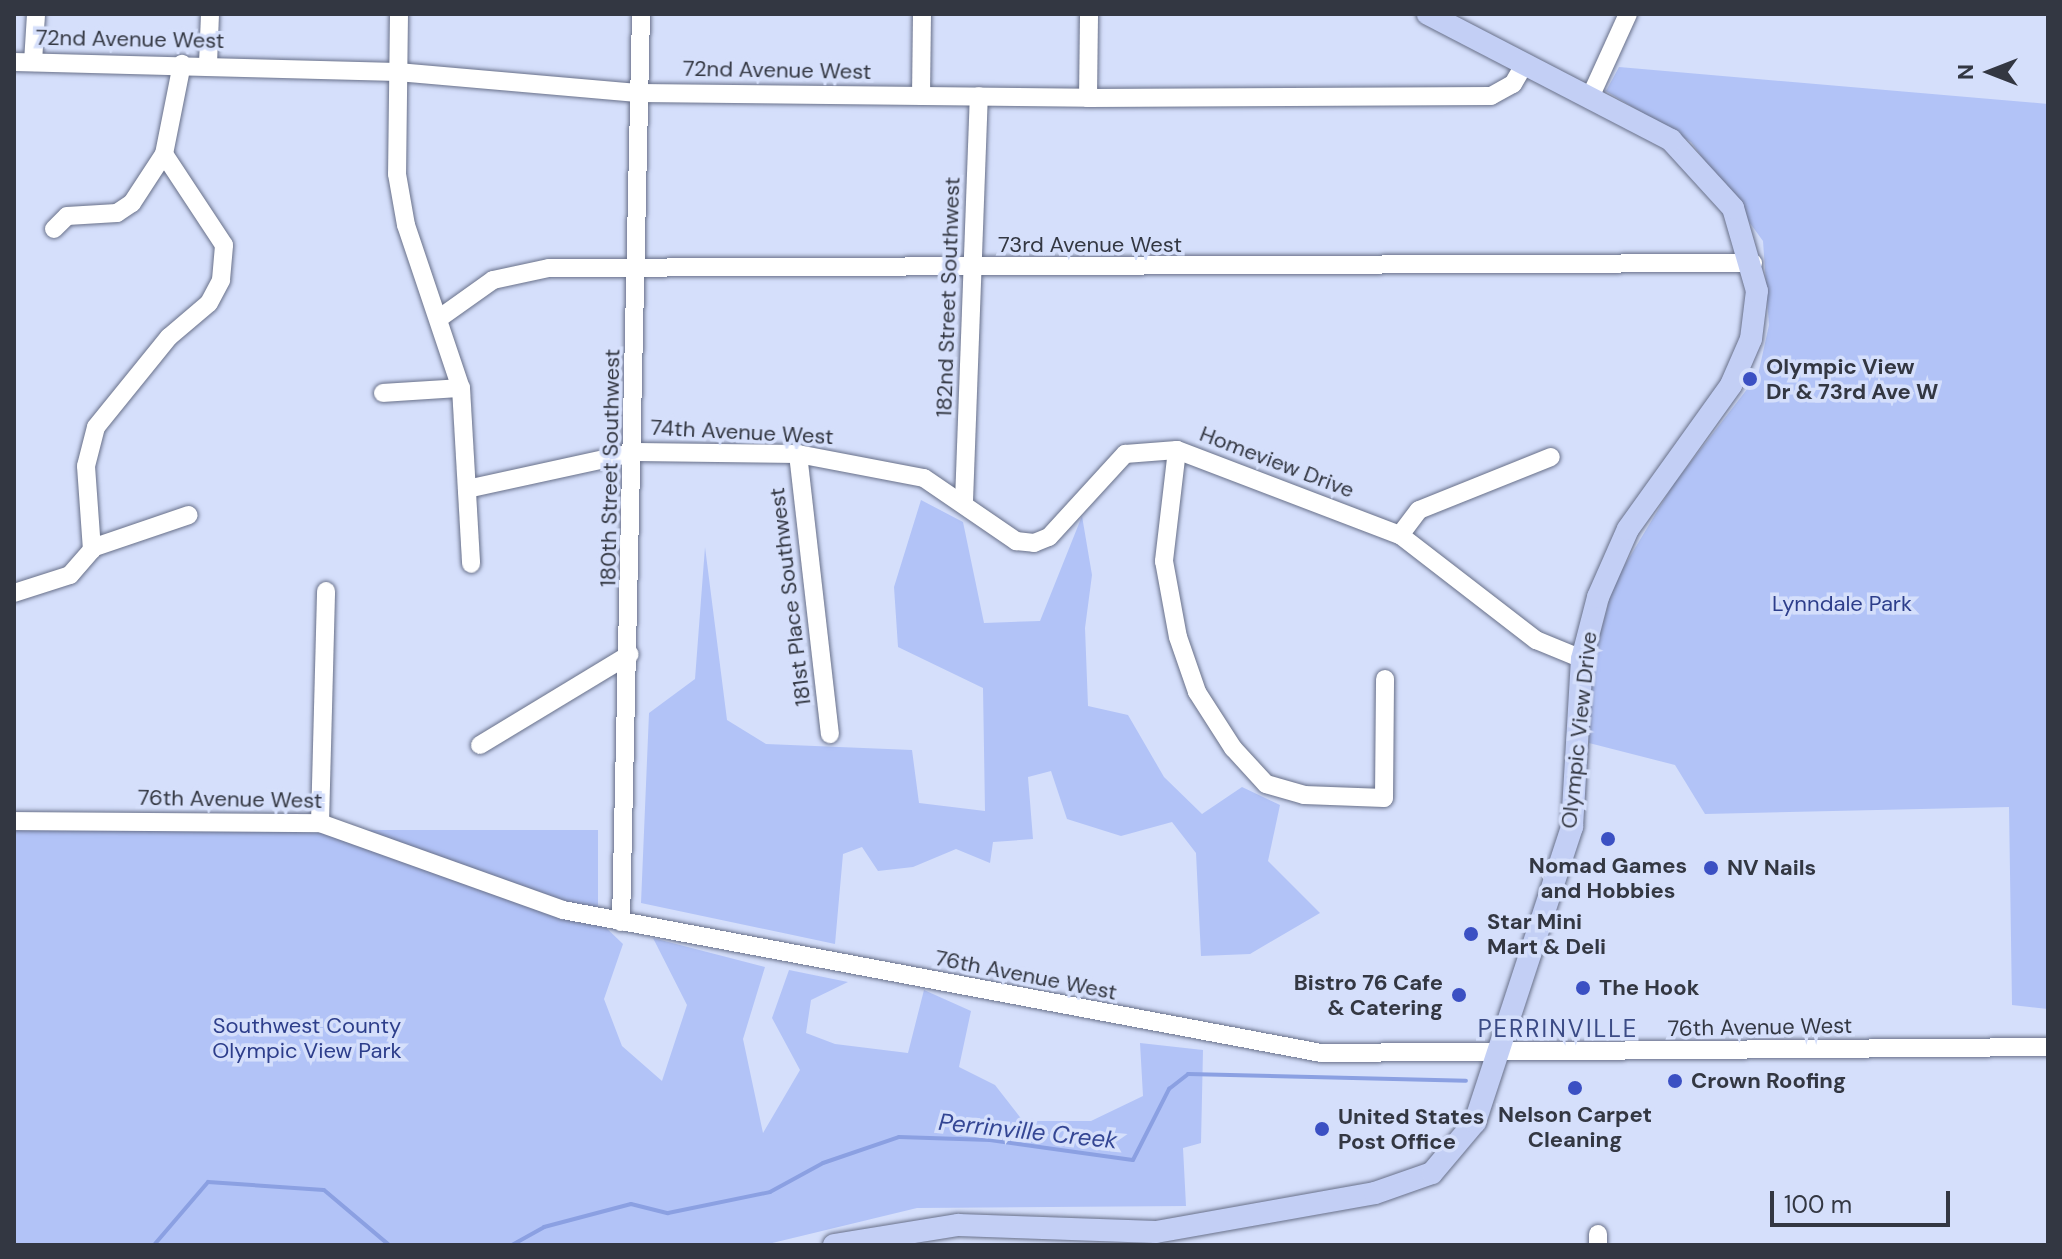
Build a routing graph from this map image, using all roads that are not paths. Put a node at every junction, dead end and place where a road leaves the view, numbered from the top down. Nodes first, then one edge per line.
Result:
1 (36, 14) edge
2 (210, 14) edge
3 (399, 14) edge
4 (641, 14) edge
5 (922, 14) edge
6 (1089, 14) edge
7 (1428, 14) edge
8 (1628, 14) edge
9 (24, 62) edge
10 (1525, 63) junction
11 (182, 64) junction
12 (208, 64) junction
13 (398, 72) junction
14 (640, 93) junction
15 (1592, 93) junction
16 (921, 96) junction
17 (979, 96) junction
18 (1088, 98) junction
19 (164, 154) junction
20 (54, 229) dead end
21 (1753, 263) junction
22 (974, 269) junction
23 (635, 270) junction
24 (441, 317) junction
25 (461, 388) junction
26 (383, 393) dead end
27 (1177, 450) junction
28 (636, 452) junction
29 (798, 454) junction
30 (1551, 457) dead end
31 (467, 489) junction
32 (964, 501) junction
33 (189, 515) dead end
34 (1400, 535) junction
35 (92, 548) junction
36 (471, 564) dead end
37 (326, 591) dead end
38 (14, 593) edge
39 (630, 654) junction
40 (1582, 659) junction
41 (1385, 679) dead end
42 (830, 734) dead end
43 (480, 745) dead end
44 (14, 821) edge
45 (320, 823) junction
46 (621, 922) junction
47 (2048, 1047) edge
48 (1500, 1054) junction
49 (834, 1245) edge

1 - 9 street
2 - 12 street
3 - 13 street
4 - 14 street, 180th Street Southwest
5 - 16 street
6 - 18 street
7 - 10 main road, Olympic View Drive
8 - 15 street
9 - 11 street, 72nd Avenue West
10 - 15 main road, Olympic View Drive
10 - 18 street, 72nd Avenue West
11 - 12 street, 72nd Avenue West
11 - 19 street
12 - 13 street, 72nd Avenue West
13 - 14 street, 72nd Avenue West
13 - 24 street
14 - 16 street, 72nd Avenue West
14 - 23 street, 180th Street Southwest
15 - 21 main road, Olympic View Drive
16 - 17 street, 72nd Avenue West
17 - 18 street, 72nd Avenue West
17 - 22 street, 182nd Street Southwest
19 - 20 street
19 - 35 street
21 - 22 street, 73rd Avenue West
21 - 40 main road, Olympic View Drive
22 - 23 street, 73rd Avenue West
22 - 32 street, 182nd Street Southwest
23 - 24 street, 73rd Avenue West
23 - 28 street, 180th Street Southwest
24 - 25 street
25 - 26 street
25 - 31 street
27 - 32 street, Homeview Drive
27 - 34 street, Homeview Drive
27 - 41 street
28 - 29 street, 74th Avenue West
28 - 31 street, 74th Avenue West
28 - 39 street, 180th Street Southwest
29 - 32 street, 74th Avenue West
29 - 42 street, 181st Place Southwest
30 - 34 street
31 - 36 street
33 - 35 street
34 - 40 street, Homeview Drive
35 - 38 street
37 - 45 street
39 - 43 street
39 - 46 street, 180th Street Southwest
40 - 48 main road, Olympic View Drive
44 - 45 street, 76th Avenue West
45 - 46 street, 76th Avenue West
46 - 48 street, 76th Avenue West
47 - 48 street, 76th Avenue West
48 - 49 main road, Olympic View Drive

